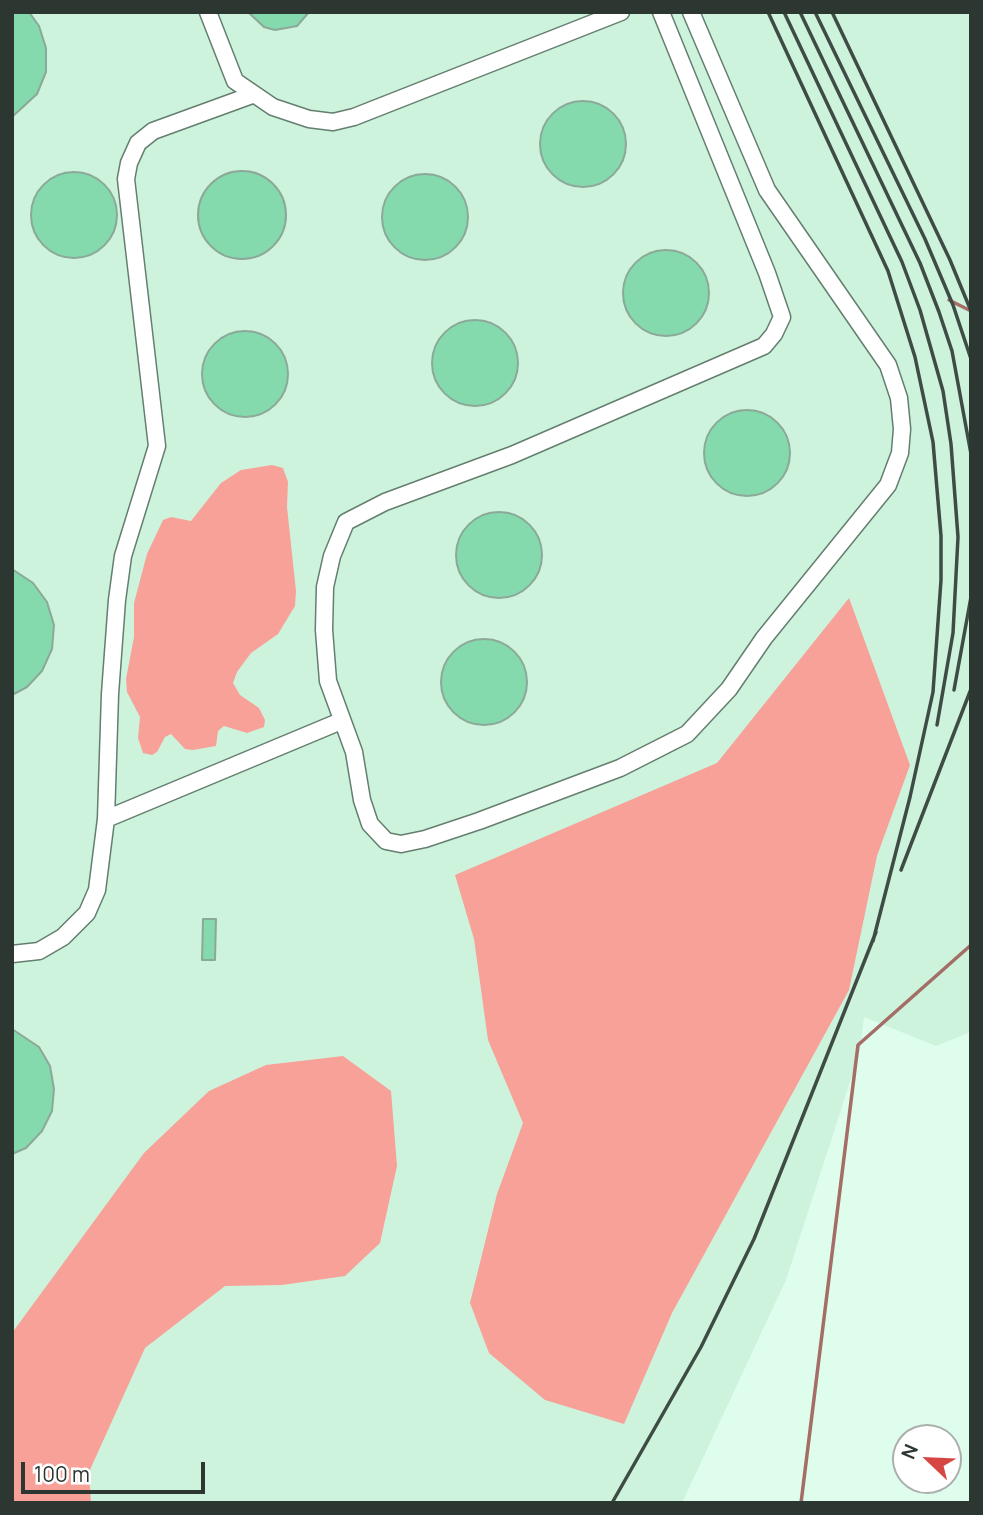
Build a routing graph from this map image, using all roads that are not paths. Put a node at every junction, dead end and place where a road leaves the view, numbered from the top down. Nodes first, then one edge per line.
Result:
1 (208, 12) edge
2 (621, 12) edge
3 (661, 12) edge
4 (691, 12) edge
5 (252, 95) junction
6 (341, 721) junction
7 (106, 819) junction
8 (12, 954) edge

1 - 5 lane
2 - 5 lane
3 - 6 lane
4 - 6 lane
5 - 7 lane
6 - 7 lane
7 - 8 lane

